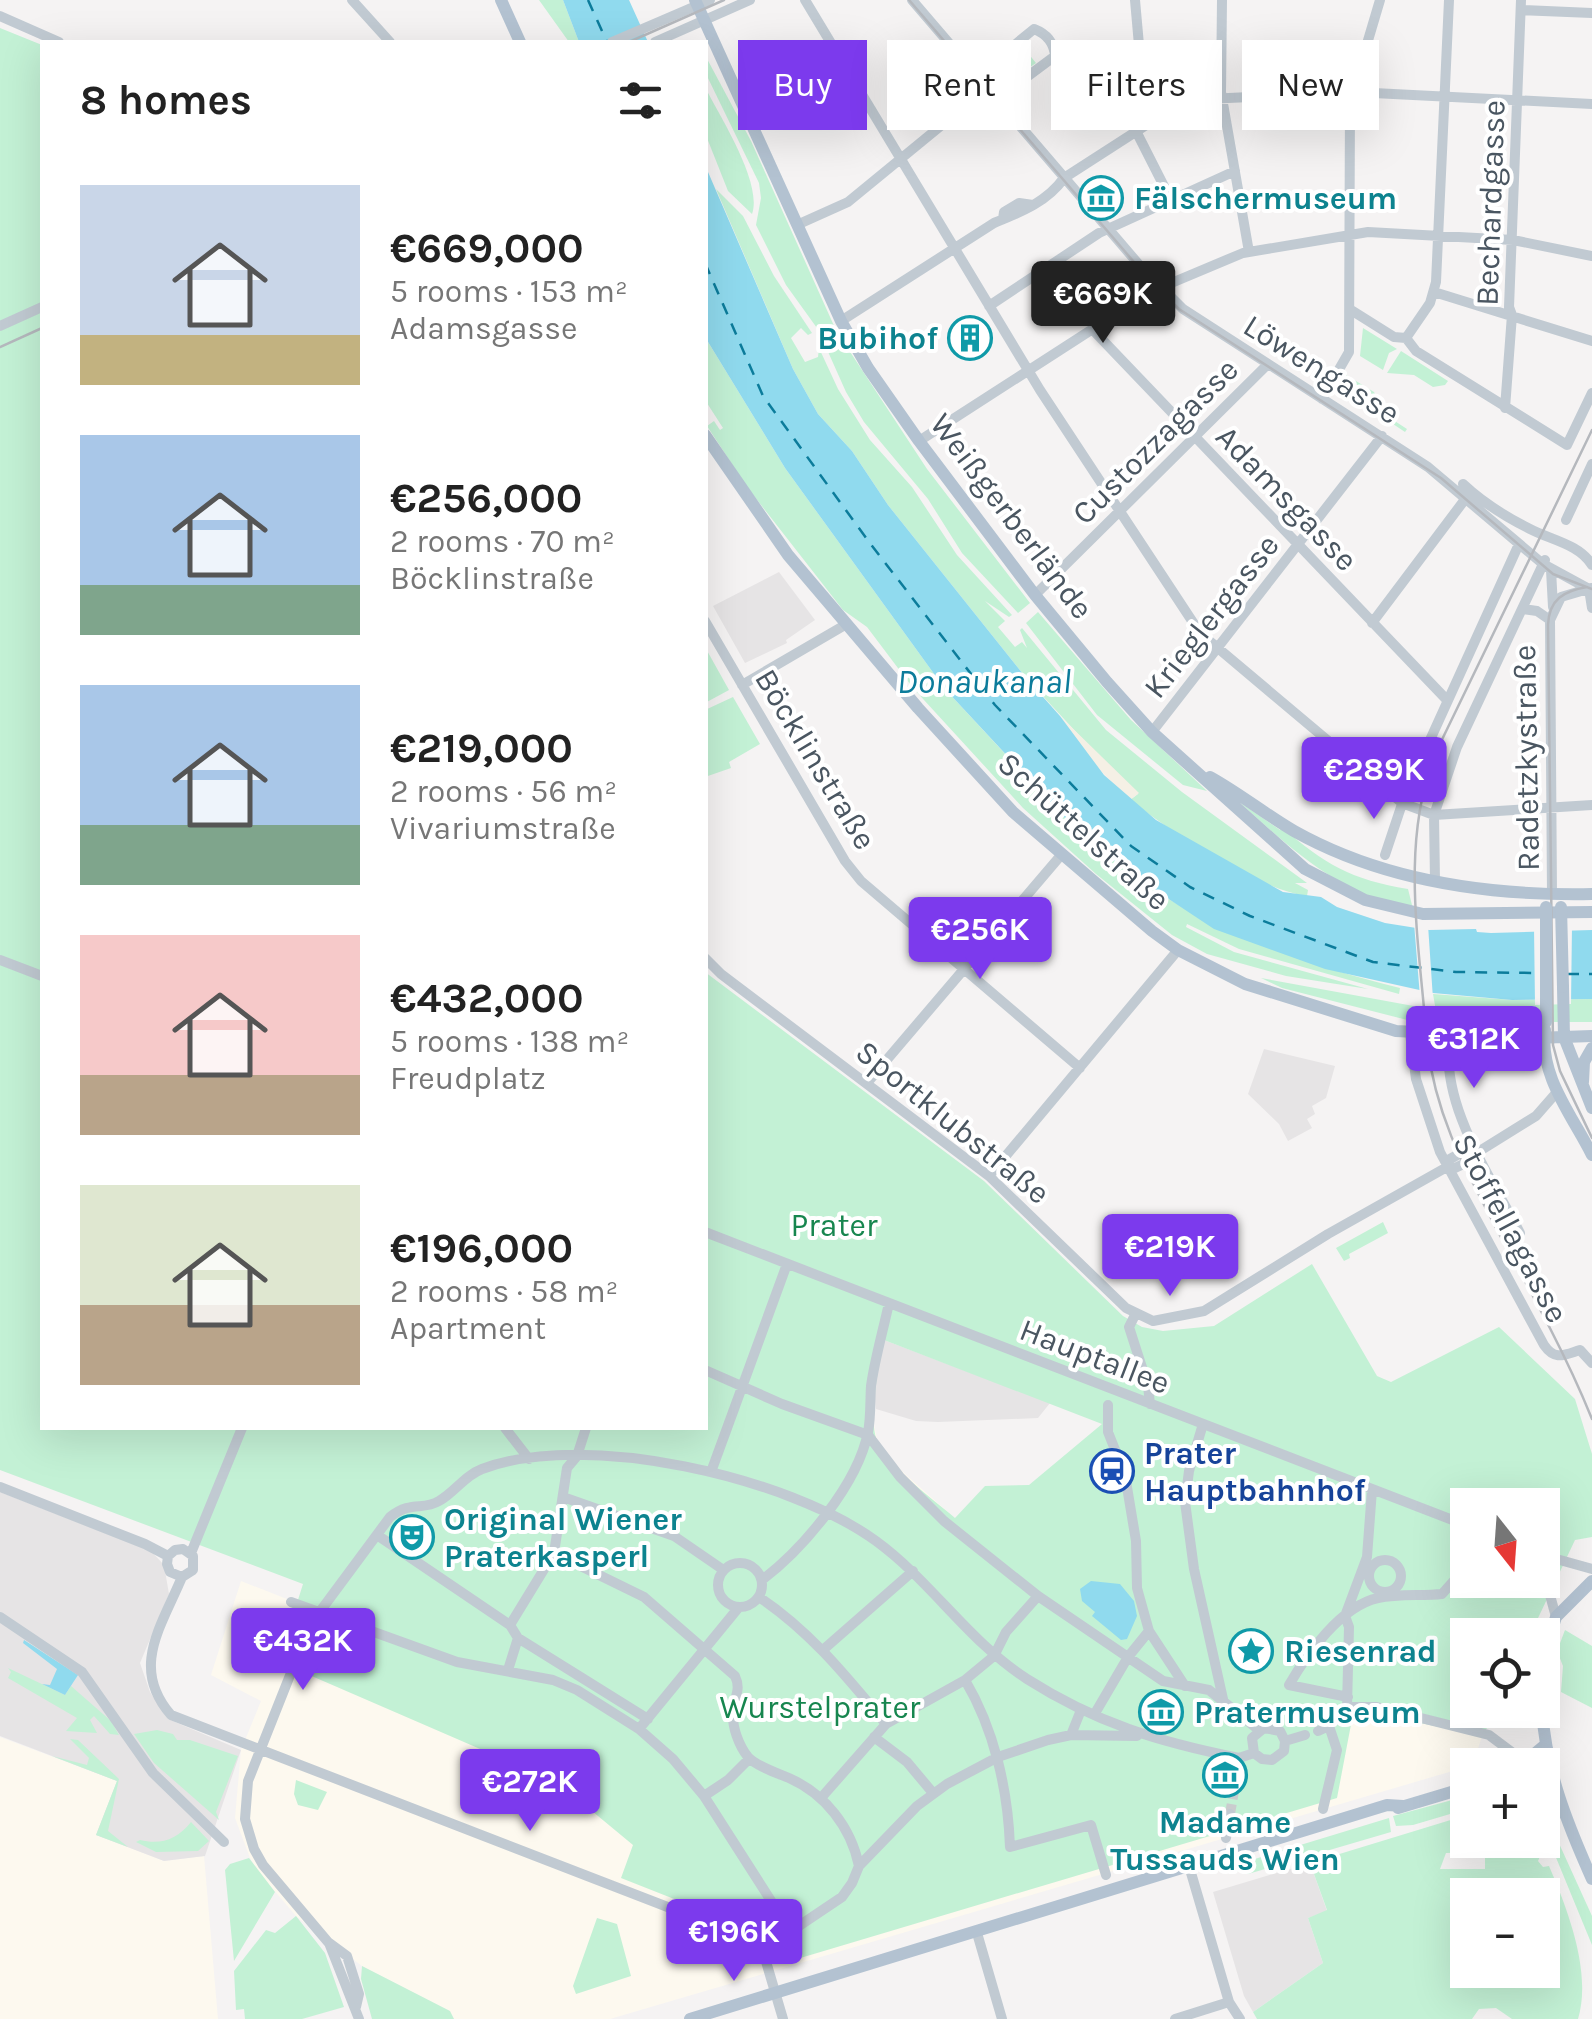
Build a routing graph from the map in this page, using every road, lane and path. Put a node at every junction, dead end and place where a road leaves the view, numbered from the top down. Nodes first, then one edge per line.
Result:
1 (352, 0) edge
2 (501, 0) edge
3 (750, 0) edge
4 (805, 0) edge
5 (912, 0) edge
6 (1135, 0) edge
7 (1222, 0) edge
8 (1380, 0) edge
9 (1449, 0) edge
10 (700, 2) edge
11 (1521, 5) edge
12 (1592, 13) edge
13 (0, 16) edge
14 (704, 21) junction
15 (54, 40) edge
16 (388, 40) edge
17 (519, 40) edge
18 (617, 40) edge
19 (660, 40) edge
20 (946, 40) edge
21 (1021, 40) edge
22 (1137, 40) edge
23 (1222, 40) edge
24 (1369, 40) edge
25 (1031, 74) edge
26 (1379, 93) edge
27 (1242, 97) edge
28 (1444, 97) junction
29 (1222, 98) joint
30 (1518, 101) junction
31 (1592, 104) edge
32 (935, 130) edge
33 (1023, 130) edge
34 (1138, 130) edge
35 (1142, 130) edge
36 (1348, 130) edge
37 (901, 158) junction
38 (1235, 171) junction
39 (1064, 178) junction
40 (1171, 200) junction
41 (799, 224) junction
42 (1108, 229) junction
43 (1436, 236) junction
44 (1347, 238) junction
45 (1513, 240) junction
46 (954, 248) junction
47 (1250, 252) junction
48 (1592, 256) edge
49 (1160, 288) junction
50 (1434, 292) junction
51 (989, 306) junction
52 (40, 308) edge
53 (1351, 310) junction
54 (1512, 315) junction
55 (841, 321) junction
56 (0, 326) edge
57 (1092, 329) junction
58 (1406, 338) junction
59 (1592, 341) edge
60 (1267, 365) junction
61 (1029, 371) junction
62 (1592, 393) edge
63 (1322, 399) junction
64 (1505, 408) junction
65 (1194, 436) junction
66 (1382, 436) junction
67 (708, 439) edge
68 (919, 442) junction
69 (1592, 464) edge
70 (1463, 484) dead end
71 (1466, 498) junction
72 (1118, 509) junction
73 (1566, 520) dead end
74 (1519, 544) junction
75 (1298, 545) junction
76 (1546, 564) junction
77 (1592, 565) edge
78 (1590, 588) edge
79 (1035, 595) junction
80 (1592, 608) edge
81 (1523, 610) junction
82 (1551, 614) junction
83 (1372, 624) junction
84 (845, 625) junction
85 (708, 626) edge
86 (1217, 651) junction
87 (742, 685) junction
88 (1446, 700) junction
89 (1152, 732) junction
90 (1199, 771) junction
91 (1402, 803) junction
92 (1592, 804) edge
93 (1552, 807) junction
94 (1434, 815) junction
95 (1062, 854) junction
96 (1385, 855) dead end
97 (1435, 881) junction
98 (1592, 894) edge
99 (1549, 900) junction
100 (1592, 912) edge
101 (1178, 950) junction
102 (0, 960) edge
103 (708, 961) edge
104 (965, 968) junction
105 (40, 975) edge
106 (1564, 1030) junction
107 (1450, 1032) junction
108 (1410, 1033) junction
109 (1592, 1036) edge
110 (1544, 1038) junction
111 (1592, 1048) edge
112 (1080, 1068) junction
113 (868, 1083) junction
114 (1557, 1092) junction
115 (1589, 1095) edge
116 (1567, 1108) junction
117 (1536, 1116) junction
118 (1478, 1152) junction
119 (1592, 1154) edge
120 (1448, 1167) junction
121 (989, 1176) junction
122 (708, 1233) edge
123 (1520, 1233) dead end
124 (788, 1264) junction
125 (889, 1303) junction
126 (1135, 1315) junction
127 (1592, 1363) edge
128 (708, 1371) edge
129 (743, 1387) junction
130 (1150, 1404) junction
131 (1108, 1405) dead end
132 (1204, 1424) junction
133 (241, 1430) edge
134 (506, 1430) edge
135 (585, 1430) edge
136 (868, 1435) junction
137 (577, 1456) junction
138 (529, 1460) junction
139 (712, 1472) junction
140 (0, 1487) edge
141 (1372, 1490) junction
142 (563, 1497) junction
143 (828, 1512) junction
144 (1450, 1519) edge
145 (377, 1535) junction
146 (191, 1553) junction
147 (554, 1553) junction
148 (168, 1556) junction
149 (1560, 1560) edge
150 (722, 1569) junction
151 (1366, 1569) junction
152 (1592, 1569) edge
153 (913, 1570) junction
154 (182, 1577) junction
155 (762, 1580) junction
156 (1592, 1580) edge
157 (1450, 1585) edge
158 (297, 1588) dead end
159 (1384, 1595) junction
160 (1038, 1596) junction
161 (758, 1597) junction
162 (1551, 1598) edge
163 (292, 1602) junction
164 (739, 1607) junction
165 (320, 1612) junction
166 (1345, 1616) junction
167 (0, 1617) edge
168 (1556, 1617) joint
169 (310, 1624) junction
170 (510, 1624) junction
171 (1149, 1631) junction
172 (518, 1638) junction
173 (707, 1649) junction
174 (824, 1650) junction
175 (994, 1656) junction
176 (1128, 1658) junction
177 (508, 1670) junction
178 (965, 1680) junction
179 (1185, 1686) junction
180 (1223, 1700) junction
181 (1347, 1702) junction
182 (1080, 1710) junction
183 (1094, 1716) junction
184 (648, 1719) junction
185 (886, 1724) junction
186 (1544, 1728) edge
187 (639, 1729) junction
188 (1258, 1730) junction
189 (1305, 1734) dead end
190 (1070, 1736) junction
191 (1142, 1736) junction
192 (874, 1737) junction
193 (1285, 1741) junction
194 (1545, 1745) junction
195 (1505, 1748) edge
196 (1540, 1748) edge
197 (259, 1749) junction
198 (1254, 1753) junction
199 (998, 1758) junction
200 (1239, 1758) junction
201 (748, 1759) junction
202 (1234, 1791) tunnel mouth
203 (1450, 1792) edge
204 (934, 1793) junction
205 (704, 1796) junction
206 (821, 1798) junction
207 (1323, 1809) dead end
208 (1560, 1811) edge
209 (1563, 1813) junction
210 (1230, 1814) tunnel mouth
211 (1226, 1838) dead end
212 (224, 1842) dead end
213 (858, 1866) junction
214 (1191, 1870) junction
215 (1106, 1875) dead end
216 (1592, 1879) edge
217 (790, 1932) junction
218 (977, 1932) junction
219 (778, 1940) dead end
220 (328, 1942) junction
221 (776, 1994) junction
222 (1229, 2002) junction
223 (358, 2013) edge
224 (782, 2015) edge
225 (690, 2019) edge
226 (1002, 2019) edge
227 (1175, 2019) edge
228 (1240, 2019) edge

1 - 16 street
2 - 17 main road
3 - 14 street
4 - 37 street
5 - 20 street, Löwengasse
6 - 22 street
7 - 23 street
8 - 24 street
9 - 28 street
10 - 14 main road, Weißgerberlände
10 - 18 street
11 - 12 street
11 - 30 street, Bechardgasse
13 - 15 street
14 - 19 street
14 - 41 main road, Weißgerberlände
21 - 25 street
26 - 28 street
27 - 29 street
28 - 30 street
28 - 43 street
29 - 38 street
30 - 31 street
30 - 45 street, Bechardgasse
32 - 37 street
33 - 39 street, Löwengasse
34 - 39 street
35 - 40 street
36 - 44 street
37 - 41 street
37 - 46 street
38 - 40 street
38 - 47 street
39 - 42 street, Löwengasse
39 - 46 street
40 - 42 street
41 - 55 main road, Weißgerberlände
42 - 49 street, Löwengasse
42 - 51 street
43 - 44 street
43 - 45 street
43 - 50 street
44 - 47 street
44 - 53 street
45 - 48 street
45 - 54 street, Bechardgasse
46 - 51 street
46 - 55 street
47 - 49 street
49 - 57 street
49 - 60 street, Löwengasse
50 - 54 street
50 - 58 street
51 - 61 street
52 - 56 street
53 - 58 street
53 - 63 street
54 - 59 street
54 - 64 street, Bechardgasse
55 - 68 main road, Weißgerberlände
57 - 61 street
57 - 65 street, Adamsgasse
58 - 64 street
60 - 63 street, Löwengasse
60 - 65 street, Custozzagasse
61 - 68 street
61 - 72 street
62 - 64 street
63 - 66 street, Löwengasse
65 - 72 street, Custozzagasse
65 - 75 street, Adamsgasse
66 - 71 street, Löwengasse
66 - 75 street, Krieglergasse
67 - 84 main road, Schüttelstraße
68 - 79 main road, Weißgerberlände
69 - 73 street
70 - 77 street
71 - 74 street, Löwengasse
71 - 83 street
72 - 79 street, Custozzagasse
72 - 86 street
74 - 76 street, Löwengasse
74 - 88 street
75 - 83 street, Adamsgasse
75 - 86 street, Krieglergasse
76 - 78 street, Löwengasse
76 - 81 street
76 - 82 street
78 - 80 street
78 - 82 street, Radetzkystraße
79 - 89 main road, Weißgerberlände
81 - 82 street
81 - 94 street
82 - 93 street, Radetzkystraße
83 - 88 street, Adamsgasse
84 - 87 street
84 - 95 main road, Schüttelstraße
85 - 87 street, Böcklinstraße
86 - 89 street, Krieglergasse
86 - 91 street
87 - 104 street, Böcklinstraße
88 - 91 street
89 - 90 main road, Weißgerberlände
90 - 97 main road
90 - 100 main road, Weißgerberlände
91 - 94 street
91 - 96 street
92 - 93 street
93 - 94 street
93 - 99 street, Radetzkystraße
94 - 97 street
95 - 101 main road, Schüttelstraße
95 - 104 street
97 - 99 main road
98 - 99 main road
99 - 106 main road, bridge
99 - 110 main road, bridge
101 - 108 main road, Schüttelstraße
101 - 112 street
102 - 105 street
103 - 113 street, Sportklubstraße
104 - 112 street, Böcklinstraße
104 - 113 street
106 - 109 main road, Schüttelstraße
106 - 110 main road, Schüttelstraße
106 - 115 main road
107 - 108 main road, Schüttelstraße
107 - 110 main road, Schüttelstraße
107 - 118 street
108 - 120 street, Stoffellagasse
110 - 114 main road
111 - 115 main road
112 - 121 street
113 - 121 street, Sportklubstraße
114 - 116 main road
114 - 117 street
116 - 117 street
116 - 119 main road
117 - 118 street
118 - 120 street
118 - 123 street
120 - 126 street
120 - 127 street, Stoffellagasse
121 - 126 street, Sportklubstraße
122 - 124 street, Hauptallee
124 - 125 street, Hauptallee
124 - 129 street
125 - 130 street, Hauptallee
125 - 136 street
126 - 130 street
128 - 129 street
129 - 136 street
129 - 139 street
130 - 132 street, Hauptallee
131 - 171 street
132 - 141 street, Hauptallee
132 - 180 street
133 - 146 street
134 - 138 street
135 - 137 street
136 - 143 street
136 - 160 street
137 - 138 street
137 - 139 street
137 - 142 street
138 - 145 street
139 - 143 street
140 - 148 street
141 - 144 street, Hauptallee
141 - 151 street
142 - 147 street
142 - 150 street
143 - 153 street
143 - 155 street
145 - 165 street
145 - 170 street
146 - 148 street
146 - 154 street
147 - 170 street
147 - 173 street
148 - 154 street
149 - 152 street
150 - 155 street
150 - 164 street
151 - 159 street
151 - 159 street
151 - 166 street
153 - 174 street
153 - 175 street
154 - 197 street
155 - 161 street
156 - 168 main road
157 - 159 street
158 - 163 street
159 - 166 street
160 - 175 street
160 - 176 street
161 - 164 street
161 - 174 street
162 - 168 street
163 - 165 street
163 - 169 street
164 - 173 street
165 - 169 street
165 - 177 street
166 - 181 street
166 - 181 street
167 - 212 street
169 - 197 street
170 - 172 street
171 - 176 street
171 - 179 street
172 - 177 street
172 - 184 street
173 - 184 street
173 - 201 street
174 - 185 street
175 - 178 street
175 - 182 street
176 - 179 street
176 - 183 street
177 - 187 street
178 - 185 street
178 - 199 street
179 - 180 street
180 - 188 street
181 - 195 street
181 - 207 street
182 - 183 street
182 - 190 street
183 - 191 street
184 - 187 street
185 - 192 street
186 - 194 main road
187 - 205 street
188 - 193 street
188 - 198 street
189 - 193 street
190 - 191 street
190 - 199 street
191 - 200 street
192 - 204 street
192 - 206 street
193 - 198 street
194 - 196 main road
194 - 209 main road
197 - 220 street
197 - 221 street
198 - 200 street
199 - 204 street
199 - 215 street
200 - 202 street
201 - 205 street
201 - 206 street
203 - 214 main road
204 - 213 street
205 - 217 street
206 - 213 street
208 - 209 main road
209 - 216 main road
210 - 211 street
213 - 217 street
214 - 218 main road
214 - 222 street
217 - 219 street
218 - 221 main road
218 - 226 street
220 - 223 street
220 - 223 street
221 - 224 street
221 - 225 main road
222 - 227 street
222 - 228 street

